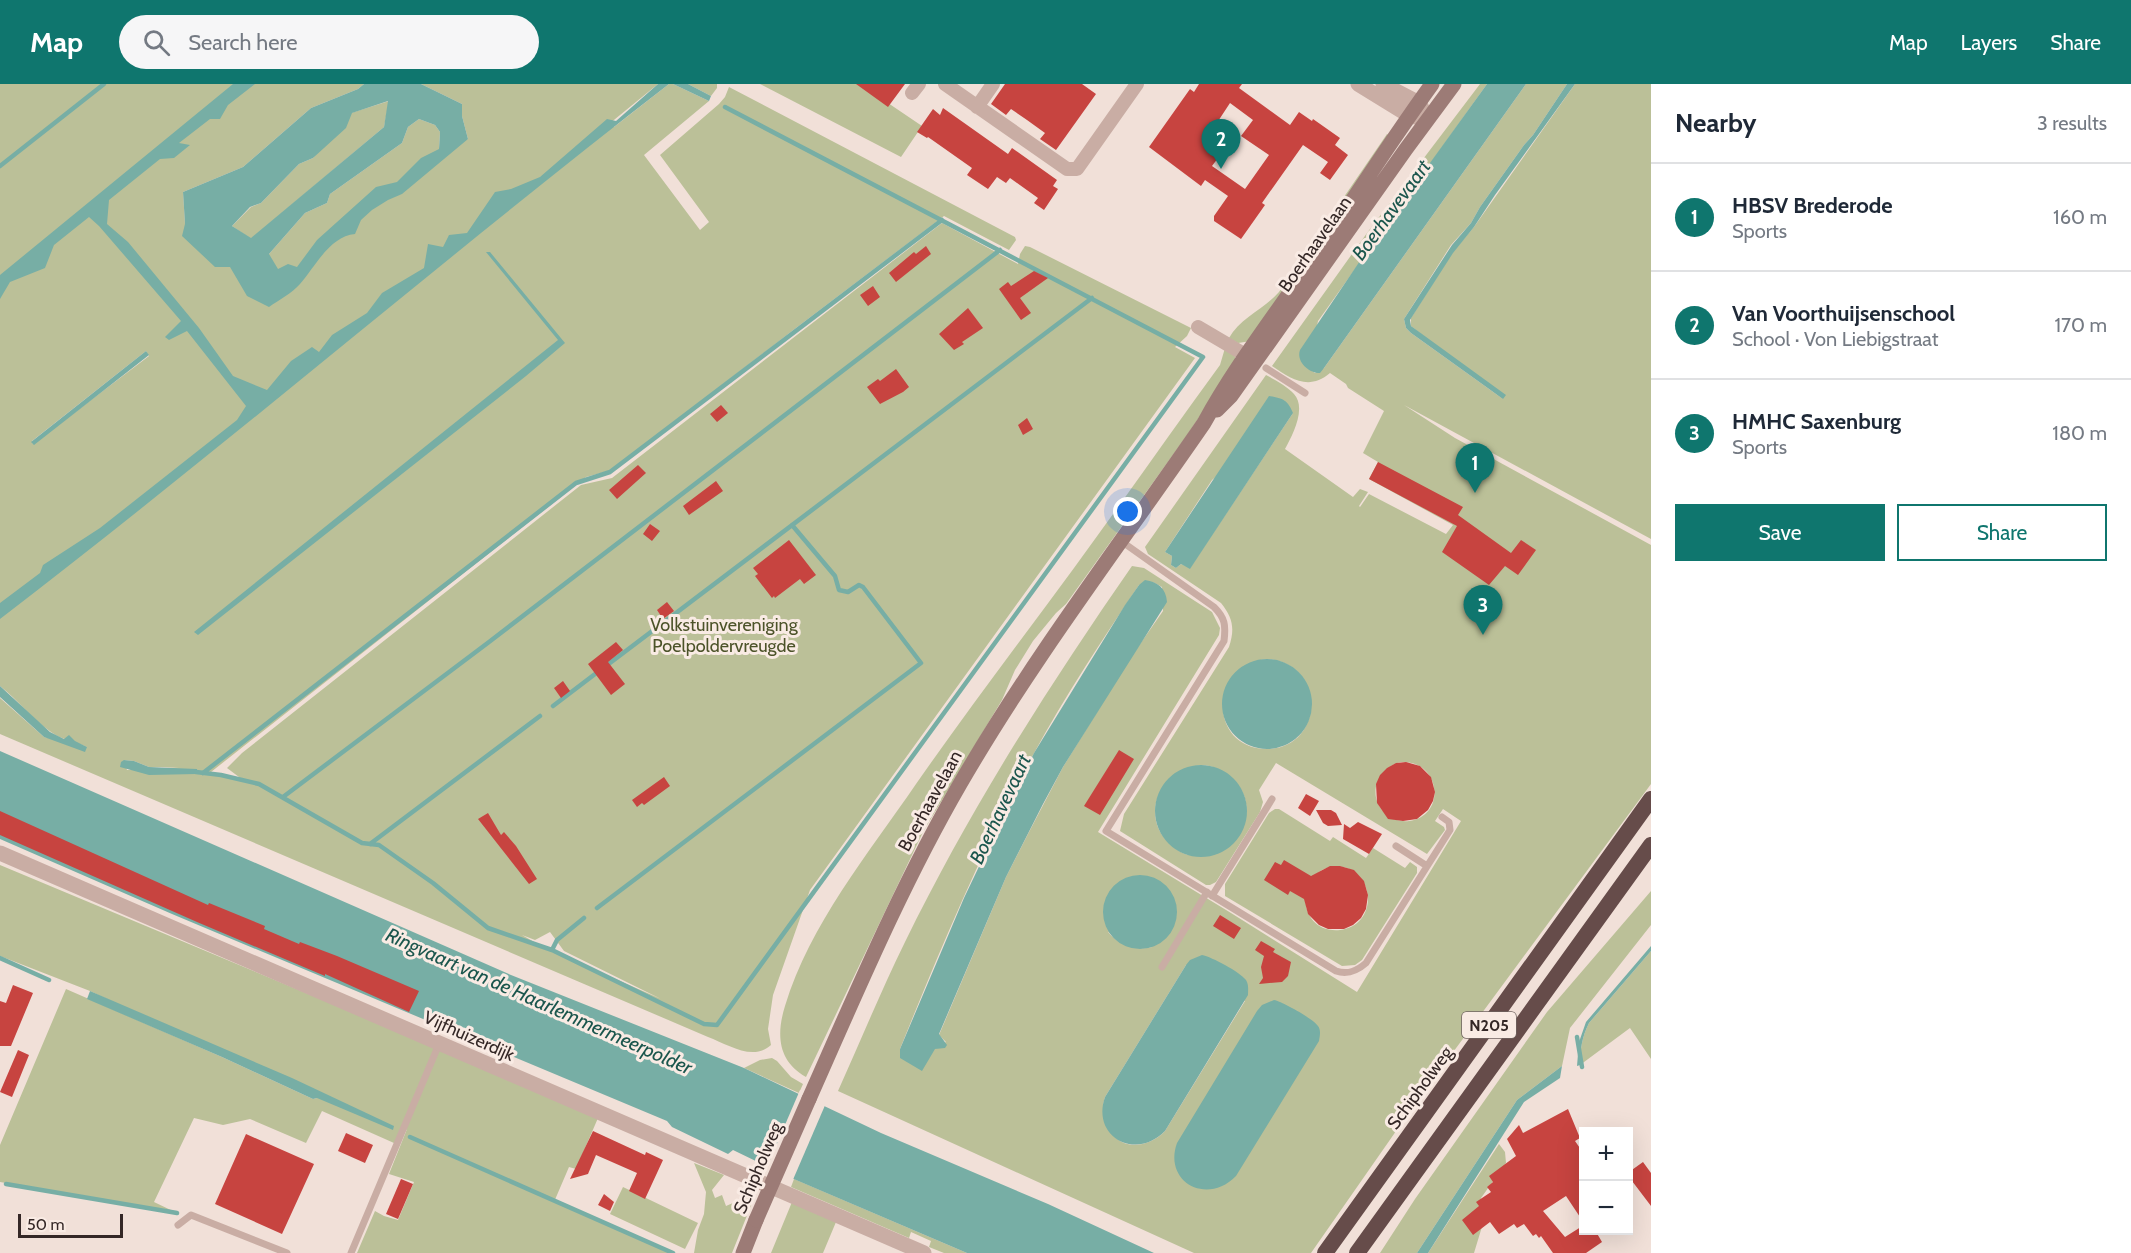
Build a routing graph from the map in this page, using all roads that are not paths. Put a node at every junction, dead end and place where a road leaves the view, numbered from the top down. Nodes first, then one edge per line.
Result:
1 (945, 84) edge
2 (993, 84) edge
3 (1137, 84) edge
4 (1358, 84) edge
5 (1383, 84) edge
6 (1432, 84) edge
7 (1454, 84) edge
8 (977, 107) junction
9 (1414, 109) junction
10 (1429, 119) junction
11 (1198, 327) dead end
12 (1256, 361) junction
13 (1305, 393) dead end
14 (1121, 542) junction
15 (1272, 799) dead end
16 (1651, 799) edge
17 (1442, 818) dead end
18 (1651, 845) edge
19 (1396, 846) dead end
20 (0, 853) edge
21 (1427, 866) junction
22 (1210, 894) junction
23 (1162, 967) dead end
24 (439, 1044) junction
25 (809, 1099) joint
26 (178, 1225) dead end
27 (1326, 1252) edge
28 (287, 1253) edge
29 (351, 1253) edge
30 (743, 1253) edge
31 (924, 1253) edge
32 (1357, 1253) edge

1 - 8 street
2 - 8 street
3 - 8 street
4 - 9 street
5 - 9 street
6 - 9 main road, Boerhaavelaan
7 - 10 main road, Boerhaavelaan
9 - 10 street
9 - 12 main road, Boerhaavelaan
10 - 12 main road, Boerhaavelaan
11 - 12 street
12 - 13 lane
12 - 14 main road, Boerhaavelaan
14 - 22 lane
14 - 25 main road, Boerhaavelaan
15 - 22 lane
16 - 27 highway, Schipholweg / N205
17 - 21 lane
18 - 32 highway, N205
19 - 21 lane
20 - 24 street, Vijfhuizerdijk
21 - 22 lane
22 - 23 lane
24 - 29 lane
24 - 31 street, Vijfhuizerdijk
25 - 30 main road, Schipholweg, bridge
26 - 28 lane

